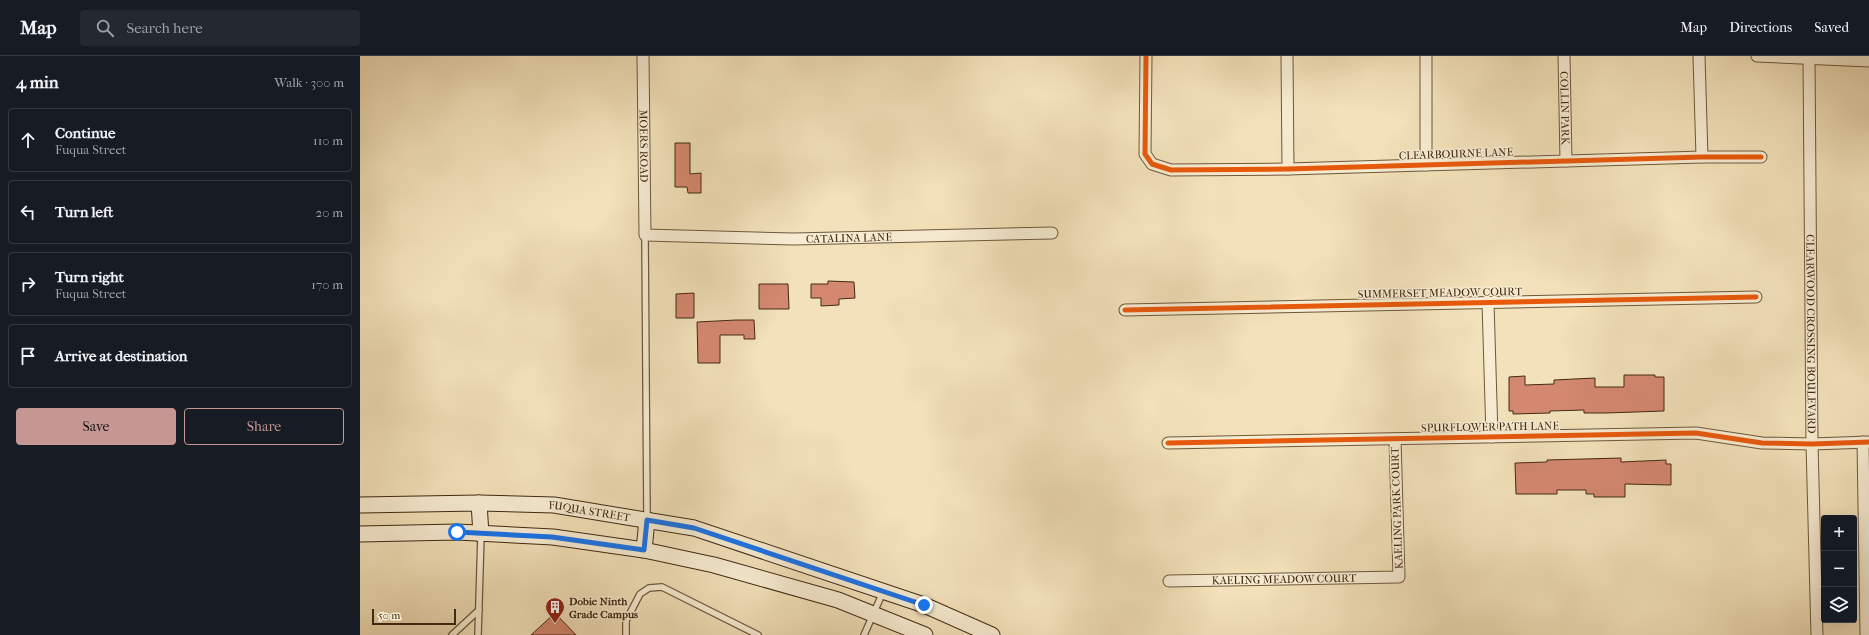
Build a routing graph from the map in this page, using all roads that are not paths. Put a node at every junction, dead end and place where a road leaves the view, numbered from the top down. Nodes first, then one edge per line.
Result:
1 (643, 56) edge
2 (1146, 56) edge
3 (1287, 56) edge
4 (1426, 56) edge
5 (1564, 56) edge
6 (1699, 56) edge
7 (1757, 56) edge
8 (1810, 57) junction
9 (1869, 61) edge
10 (1702, 157) junction
11 (1761, 157) dead end
12 (1566, 161) junction
13 (1426, 165) junction
14 (1288, 169) junction
15 (1052, 233) dead end
16 (645, 235) junction
17 (1756, 296) dead end
18 (1488, 302) junction
19 (1125, 310) dead end
20 (1492, 437) junction
21 (1395, 439) junction
22 (1866, 442) edge
23 (1168, 443) dead end
24 (1812, 444) junction
25 (479, 503) junction
26 (360, 505) edge
27 (647, 520) junction
28 (360, 534) edge
29 (480, 534) junction
30 (644, 550) junction
31 (1399, 577) joint
32 (1169, 581) dead end
33 (883, 592) junction
34 (479, 610) junction
35 (874, 614) junction
36 (452, 635) edge
37 (478, 635) edge
38 (626, 635) edge
39 (758, 635) edge
40 (864, 635) edge
41 (925, 635) edge
42 (992, 635) edge
43 (1817, 635) edge
44 (1866, 635) edge

1 - 16 street, MOERS ROAD
2 - 14 street, CLEARBOURNE LANE
3 - 14 street
4 - 13 street
5 - 12 street, COLLIN PARK
6 - 10 street
7 - 8 street
8 - 9 street
8 - 24 street, CLEARWOOD CROSSING BOULEVARD
10 - 11 street, CLEARBOURNE LANE
10 - 12 street, CLEARBOURNE LANE
12 - 13 street, CLEARBOURNE LANE
13 - 14 street, CLEARBOURNE LANE
15 - 16 street, CATALINA LANE
16 - 27 lane
17 - 18 street, SUMMERSET MEADOW COURT
18 - 19 street, SUMMERSET MEADOW COURT
18 - 20 street
20 - 21 street, SPURFLOWER PATH LANE
20 - 24 street, SPURFLOWER PATH LANE
21 - 23 street, SPURFLOWER PATH LANE
21 - 31 street, KAELING PARK COURT
22 - 24 street, SPURFLOWER PATH LANE
22 - 44 street
24 - 43 street, CLEARWOOD CROSSING BOULEVARD
25 - 26 main road, FUQUA STREET
25 - 27 main road, FUQUA STREET
25 - 29 main road
27 - 30 main road
27 - 33 main road, FUQUA STREET
28 - 29 main road
29 - 30 main road
29 - 34 lane
30 - 35 main road
31 - 32 street, KAELING MEADOW COURT
33 - 35 lane
33 - 42 main road, FUQUA STREET
34 - 36 lane
34 - 37 lane
35 - 40 lane
35 - 41 main road
38 - 39 lane

